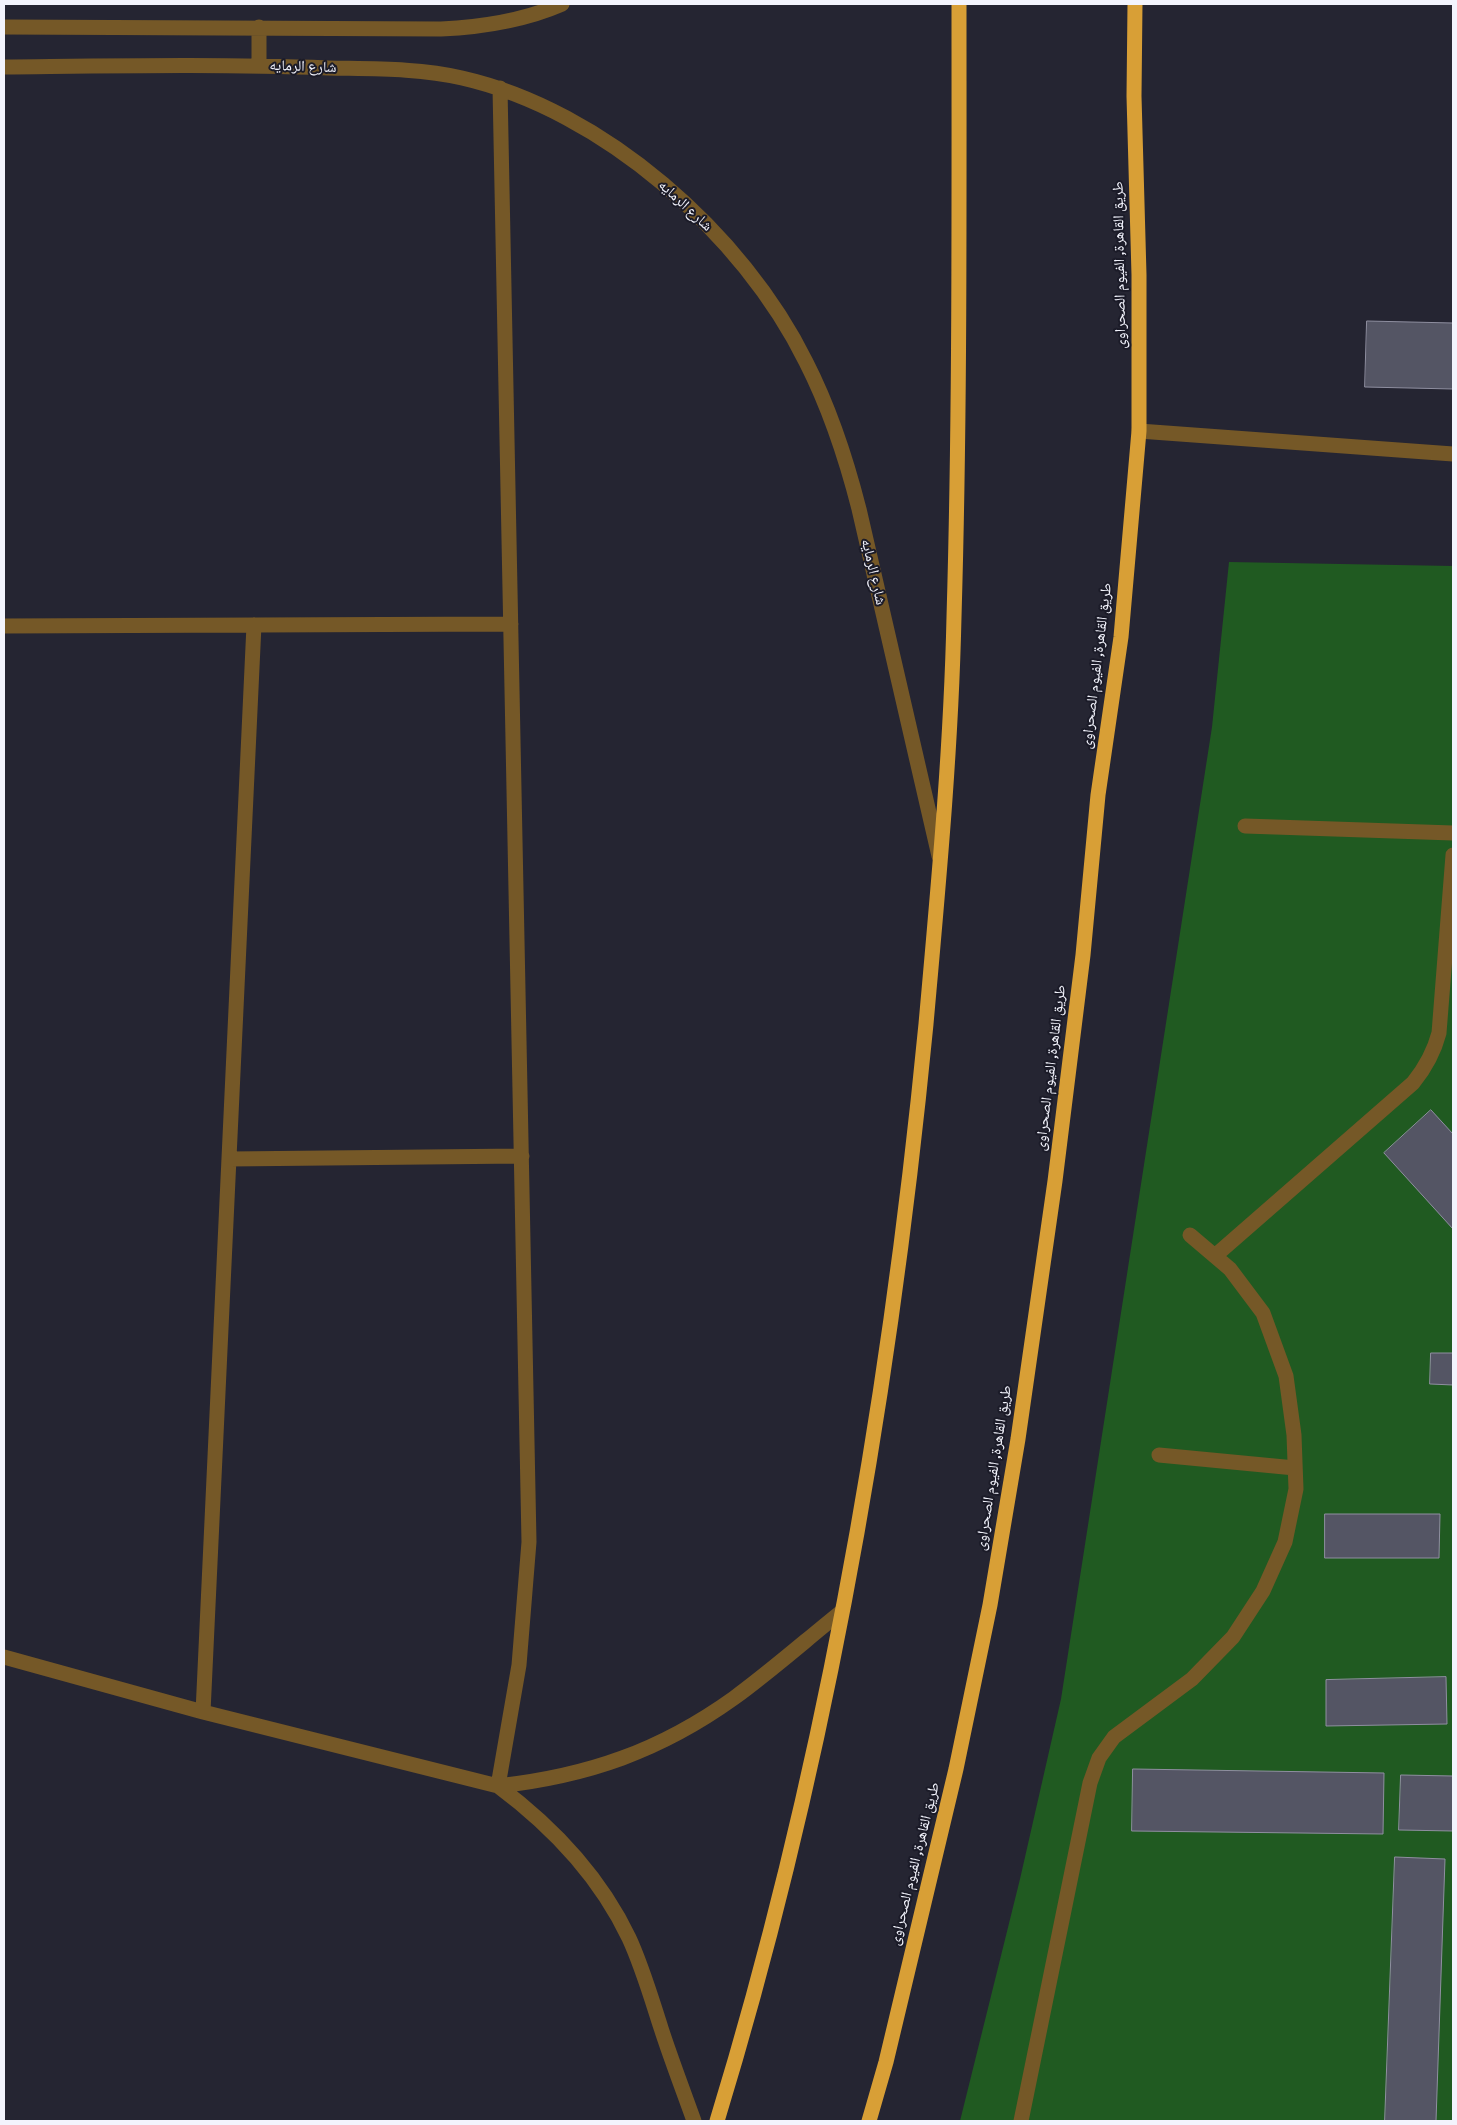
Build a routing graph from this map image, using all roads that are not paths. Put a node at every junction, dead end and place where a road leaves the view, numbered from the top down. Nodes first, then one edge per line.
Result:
1 (562, 4) edge
2 (959, 4) edge
3 (1135, 4) edge
4 (4, 27) edge
5 (259, 27) junction
6 (259, 65) junction
7 (4, 67) edge
8 (500, 88) junction
9 (1139, 431) junction
10 (1453, 454) edge
11 (511, 624) junction
12 (254, 625) junction
13 (4, 626) edge
14 (1245, 826) dead end
15 (1453, 833) edge
16 (1453, 855) edge
17 (941, 864) junction
18 (522, 1156) junction
19 (229, 1159) junction
20 (1190, 1235) dead end
21 (1216, 1255) junction
22 (1159, 1456) dead end
23 (1295, 1468) junction
24 (841, 1612) junction
25 (4, 1658) edge
26 (203, 1712) junction
27 (498, 1786) junction
28 (694, 2121) edge
29 (717, 2121) edge
30 (869, 2121) edge
31 (1021, 2121) edge

1 - 5 street
2 - 17 highway
3 - 9 highway, طريق القاهرة, الفيوم الصحراوى
4 - 5 street
5 - 6 street
6 - 7 street, شارع الرمايه
6 - 8 street, شارع الرمايه
8 - 11 street
8 - 17 street, شارع الرمايه
9 - 10 street
9 - 30 highway, طريق القاهرة, الفيوم الصحراوى
11 - 12 street
11 - 18 street
12 - 13 street
12 - 19 street
14 - 15 street
16 - 21 street
17 - 24 highway
18 - 19 street
18 - 27 street
19 - 26 street
20 - 21 street
21 - 23 street
22 - 23 street
23 - 31 street
24 - 27 street
24 - 29 highway
25 - 26 street
26 - 27 street
27 - 28 street

